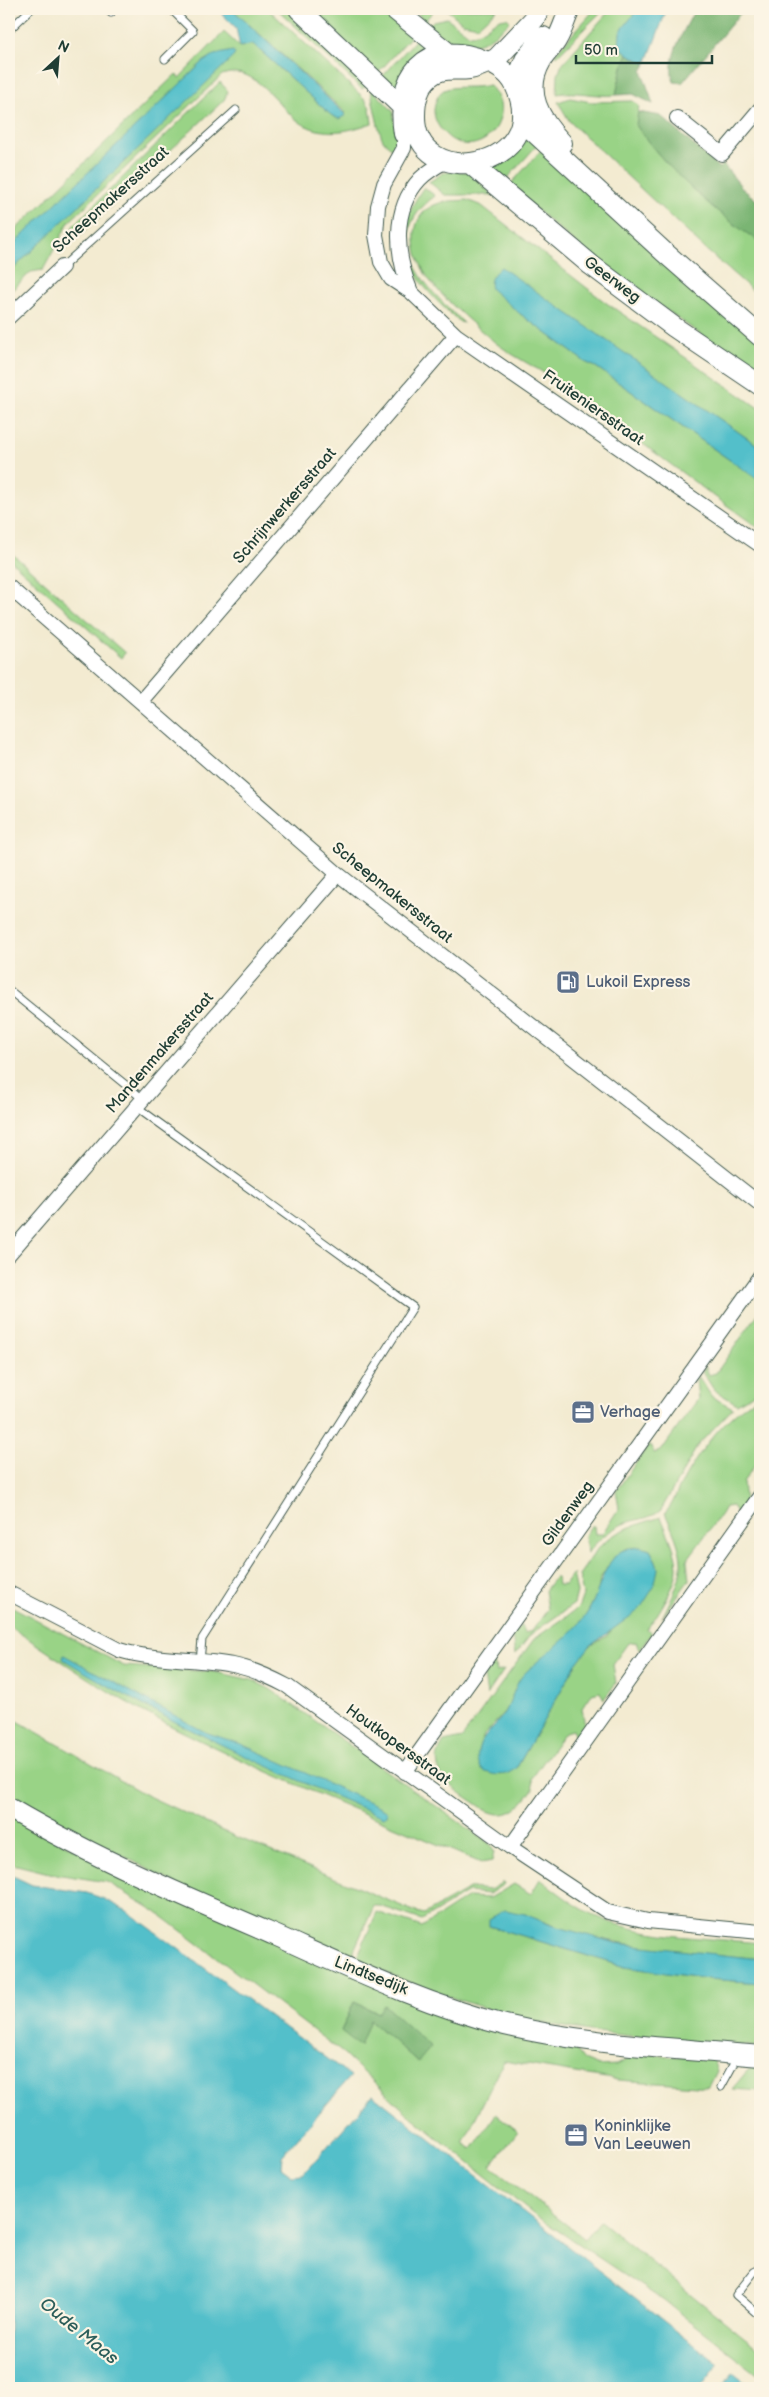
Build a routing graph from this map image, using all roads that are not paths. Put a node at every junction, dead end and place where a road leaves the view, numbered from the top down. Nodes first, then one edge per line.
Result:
1 (32, 9) edge
2 (171, 9) edge
3 (299, 9) edge
4 (394, 9) edge
5 (530, 9) edge
6 (539, 9) edge
7 (570, 10) edge
8 (9, 30) edge
9 (448, 54) junction
10 (165, 59) dead end
11 (483, 60) junction
12 (515, 84) junction
13 (760, 109) edge
14 (236, 110) dead end
15 (677, 118) dead end
16 (407, 119) junction
17 (522, 121) junction
18 (446, 161) junction
19 (472, 164) junction
20 (570, 166) junction
21 (62, 267) joint
22 (411, 292) junction
23 (9, 316) edge
24 (456, 335) junction
25 (760, 336) edge
26 (760, 385) edge
27 (760, 545) edge
28 (11, 593) edge
29 (141, 701) junction
30 (338, 874) junction
31 (9, 990) edge
32 (140, 1103) junction
33 (760, 1204) edge
34 (9, 1254) edge
35 (760, 1276) edge
36 (760, 1496) edge
37 (9, 1593) edge
38 (200, 1662) junction
39 (405, 1772) junction
40 (9, 1808) edge
41 (510, 1847) junction
42 (760, 1932) edge
43 (735, 2054) junction
44 (760, 2056) edge
45 (721, 2087) dead end
46 (760, 2269) edge
47 (760, 2316) edge

1 - 8 lane
2 - 10 lane
3 - 16 main road
4 - 9 main road
5 - 11 main road
6 - 11 main road
7 - 12 main road
7 - 20 main road
9 - 11 main road
9 - 16 main road
11 - 12 main road
11 - 16 main road
12 - 17 main road
13 - 15 street
14 - 21 lane, Scheepmakersstraat
16 - 18 main road
16 - 22 street, Fruiteniersstraat
17 - 19 main road
17 - 20 main road
18 - 19 main road
18 - 22 street, Fruiteniersstraat
19 - 26 main road, Geerweg
20 - 25 main road
21 - 23 street, Scheepmakersstraat
22 - 24 street, Fruiteniersstraat
24 - 27 street, Fruiteniersstraat
24 - 29 street, Schrijnwerkersstraat
28 - 29 street, Scheepmakersstraat
29 - 30 street, Scheepmakersstraat
30 - 32 street, Mandenmakersstraat
30 - 33 street, Scheepmakersstraat
31 - 32 lane
32 - 34 street, Mandenmakersstraat
32 - 38 lane
35 - 39 street, Gildenweg
36 - 41 street
37 - 38 street, Houtkopersstraat
38 - 39 street, Houtkopersstraat
39 - 41 street, Houtkopersstraat
40 - 43 main road, Lindtsedijk
41 - 42 street, Houtkopersstraat
43 - 44 main road, Lindtsedijk
43 - 45 lane
46 - 47 lane

